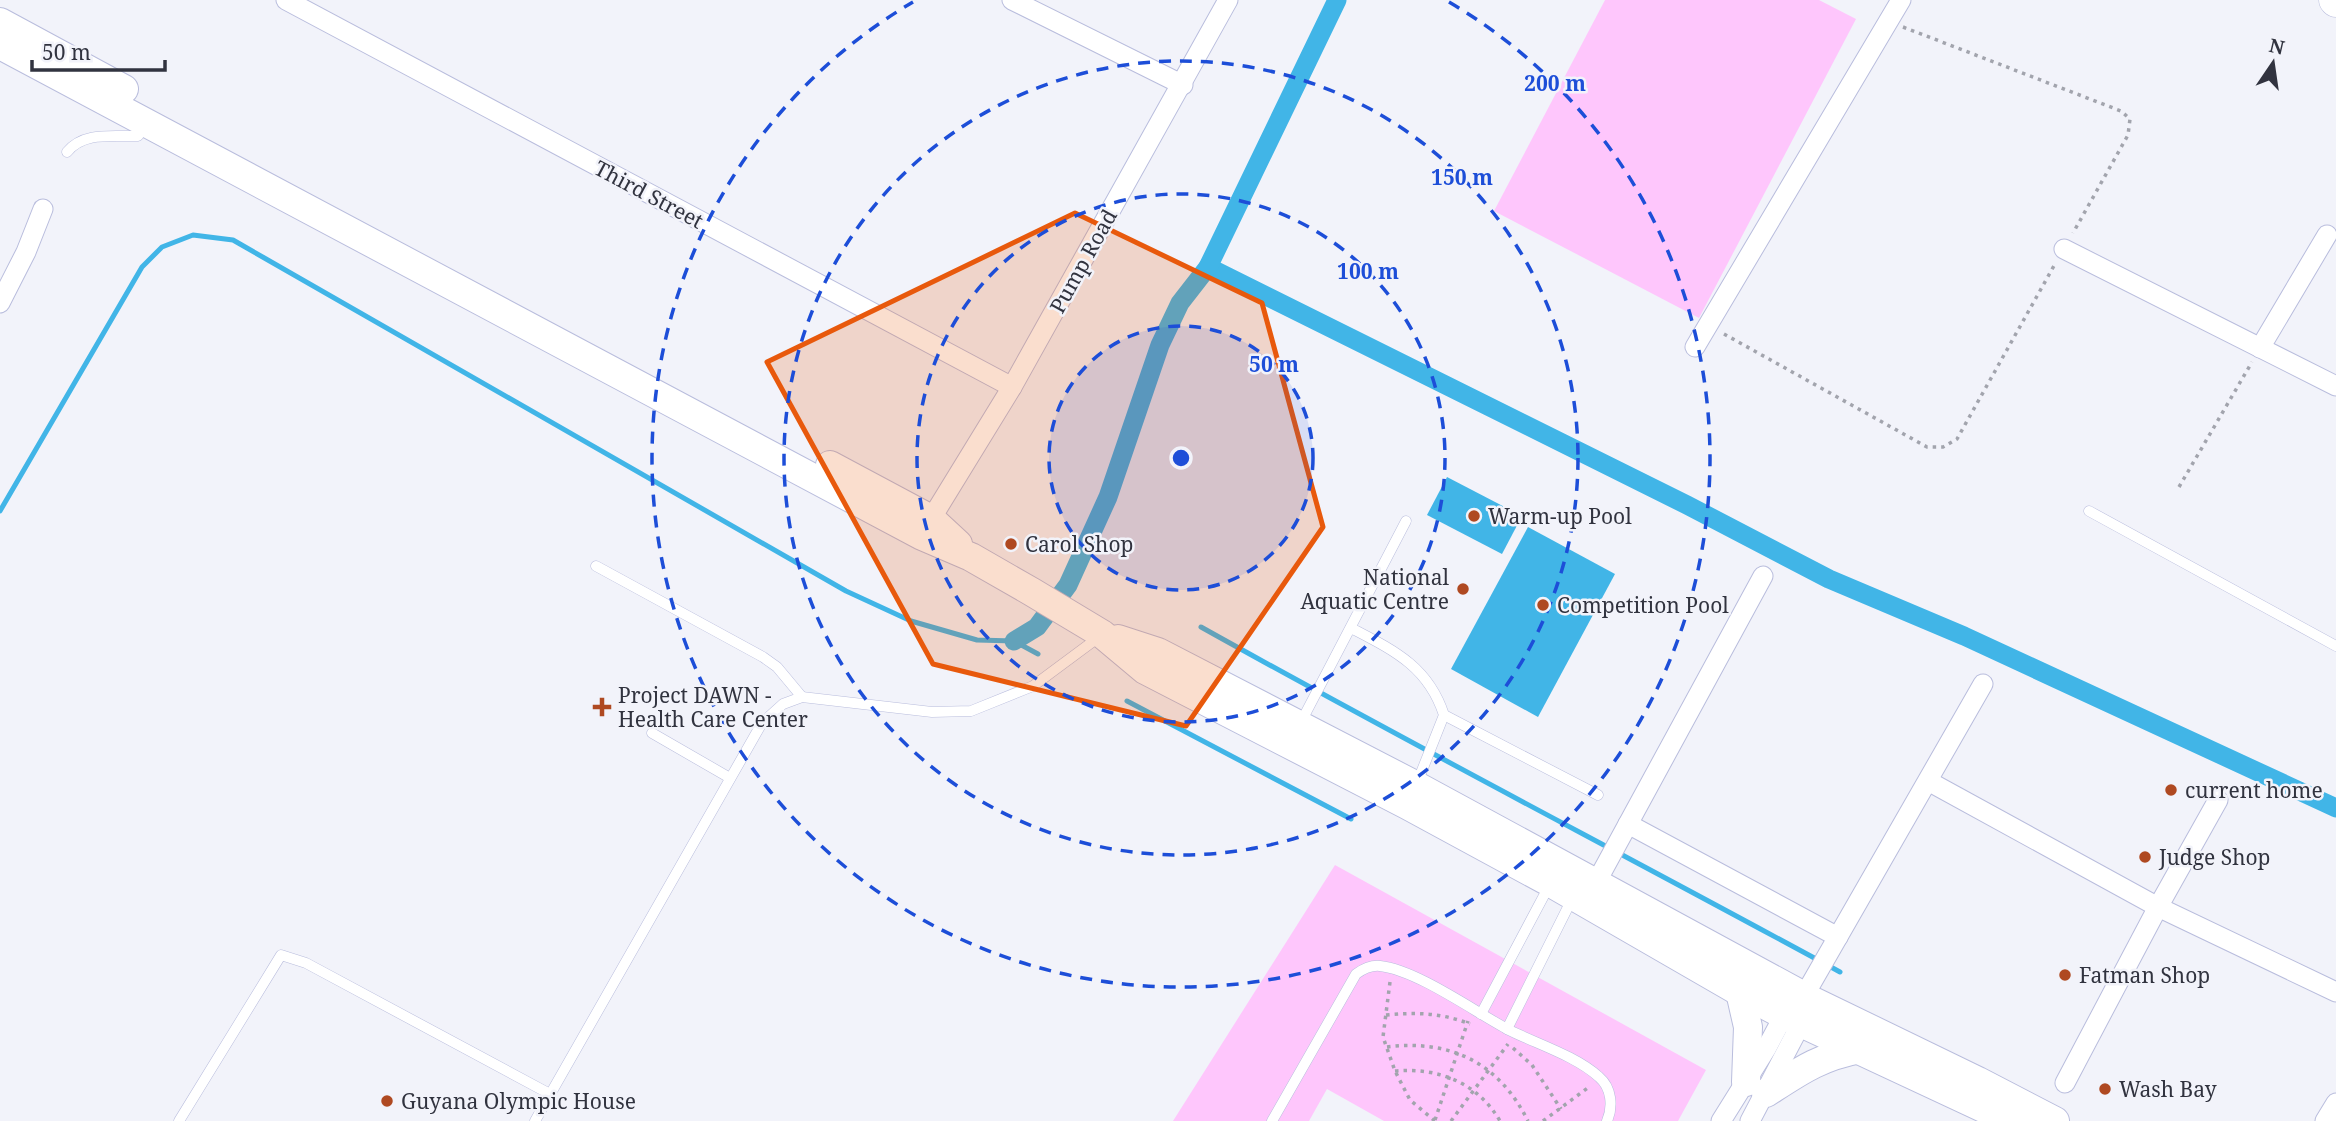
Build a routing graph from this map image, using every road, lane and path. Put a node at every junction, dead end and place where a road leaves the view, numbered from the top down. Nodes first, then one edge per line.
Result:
1 (286, 0) edge
2 (1012, 0) edge
3 (1228, 0) edge
4 (1901, 0) edge
5 (1035, 5) edge
6 (1888, 21) junction
7 (0, 22) edge
8 (0, 45) edge
9 (1183, 85) junction
10 (146, 123) junction
11 (66, 152) dead end
12 (43, 209) dead end
13 (2327, 235) dead end
14 (2064, 249) junction
15 (0, 303) edge
16 (1709, 326) junction
17 (1695, 347) dead end
18 (2260, 348) junction
19 (2336, 386) edge
20 (1012, 387) junction
21 (2179, 487) dead end
22 (2089, 511) dead end
23 (931, 519) junction
24 (1406, 521) dead end
25 (977, 560) junction
26 (596, 566) dead end
27 (1762, 576) dead end
28 (1351, 628) junction
29 (1096, 631) junction
30 (2336, 646) edge
31 (1983, 684) dead end
32 (802, 697) junction
33 (1444, 715) junction
34 (1302, 719) junction
35 (652, 733) dead end
36 (730, 778) junction
37 (1928, 781) junction
38 (1416, 783) junction
39 (1598, 795) dead end
40 (2218, 800) dead end
41 (1628, 824) junction
42 (1579, 882) junction
43 (2158, 907) junction
44 (1836, 940) junction
45 (1391, 970) junction
46 (1740, 992) junction
47 (2336, 992) edge
48 (1801, 1002) junction
49 (1476, 1011) junction
50 (1386, 1015) junction
51 (1467, 1023) junction
52 (1476, 1027) dead end
53 (1507, 1029) junction
54 (1387, 1047) junction
55 (1860, 1049) junction
56 (1457, 1053) junction
57 (1489, 1069) junction
58 (1395, 1071) junction
59 (1450, 1077) junction
60 (1601, 1078) junction
61 (2065, 1083) dead end
62 (1756, 1087) junction
63 (1474, 1090) junction
64 (550, 1094) junction
65 (2336, 1102) edge
66 (1561, 1109) junction
67 (2007, 1120) edge
68 (179, 1121) edge
69 (535, 1121) edge
70 (1272, 1121) edge
71 (1435, 1121) edge
72 (1451, 1121) edge
73 (1500, 1121) edge
74 (1528, 1121) edge
75 (1543, 1121) edge
76 (1607, 1121) edge
77 (1721, 1121) edge
78 (1750, 1121) edge
79 (2055, 1121) edge
80 (2326, 1121) edge

1 - 20 street, Third Street
2 - 5 street
3 - 9 street, Pump Road
4 - 6 street
5 - 9 street
6 - 14 path
6 - 16 street
7 - 23 main road
8 - 10 main road
9 - 20 street, Pump Road
10 - 11 lane
10 - 25 main road
12 - 15 street
13 - 18 street
14 - 16 path
14 - 18 street
16 - 17 street
18 - 19 street
18 - 21 path
20 - 23 street, Pump Road
22 - 30 lane
23 - 25 main road
24 - 28 lane
25 - 29 main road
26 - 32 lane
27 - 41 street
28 - 33 lane
28 - 34 lane
29 - 32 lane
29 - 34 main road
29 - 42 main road
31 - 37 street
32 - 36 lane
33 - 38 lane
33 - 39 lane
34 - 38 main road
35 - 36 lane
36 - 64 lane
37 - 43 street
37 - 44 street
38 - 42 main road
40 - 43 street
41 - 42 street
41 - 44 street
42 - 46 main road
42 - 48 main road
42 - 49 lane
42 - 53 lane
43 - 47 street
43 - 61 street
44 - 48 street
45 - 49 lane
45 - 50 path
45 - 70 lane
46 - 48 main road
46 - 62 main road
48 - 55 main road
48 - 62 street
48 - 79 main road
49 - 51 path
49 - 53 lane
50 - 51 path
50 - 54 path
51 - 52 path
51 - 56 path
53 - 60 lane
54 - 56 path
54 - 58 path
55 - 62 main road
55 - 67 main road
56 - 57 path
56 - 59 path
57 - 63 path
57 - 66 path
57 - 74 path
58 - 59 path
58 - 71 path
59 - 63 path
59 - 71 path
60 - 66 path
60 - 76 lane
62 - 77 street
62 - 78 street
63 - 72 path
63 - 73 path
64 - 68 lane
64 - 69 lane
65 - 80 street
66 - 75 path

